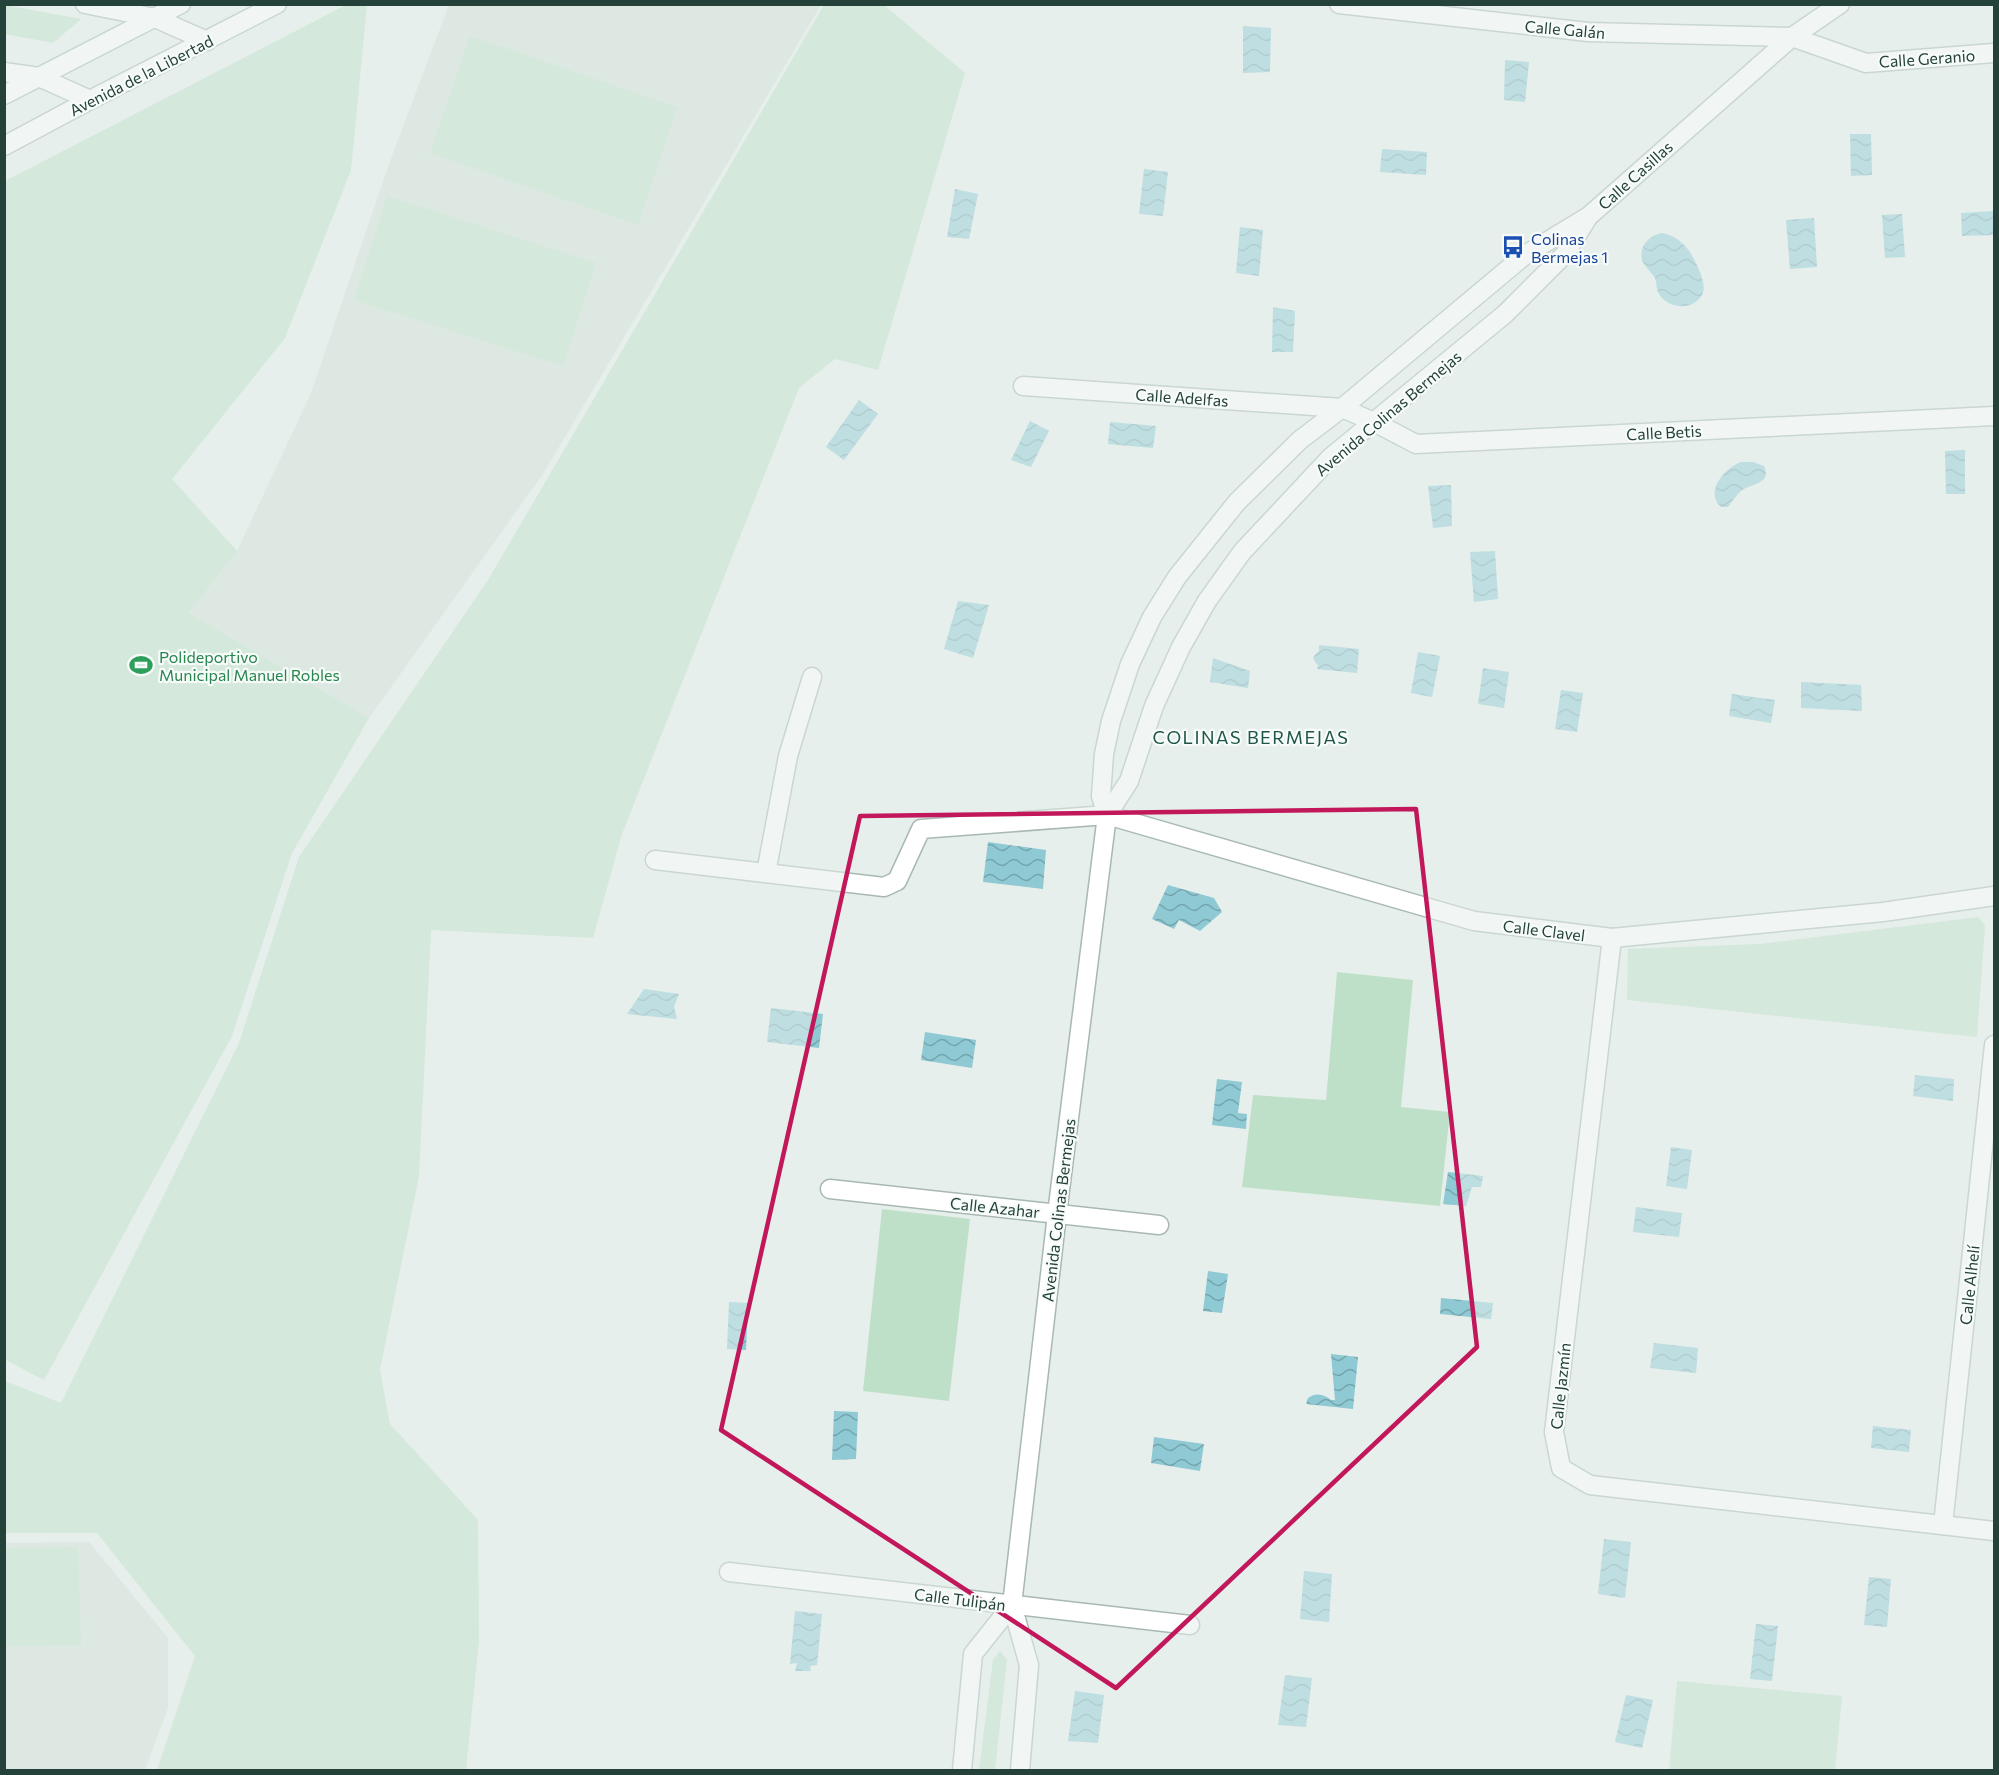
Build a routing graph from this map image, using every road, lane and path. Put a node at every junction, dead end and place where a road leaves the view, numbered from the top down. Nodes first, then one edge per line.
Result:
1 (85, 4) edge
2 (181, 4) edge
3 (278, 4) edge
4 (1339, 4) edge
5 (1840, 4) edge
6 (155, 18) junction
7 (1792, 37) junction
8 (207, 41) junction
9 (1995, 53) edge
10 (4, 72) edge
11 (39, 77) junction
12 (4, 95) edge
13 (90, 100) junction
14 (4, 146) edge
15 (1589, 216) junction
16 (1023, 386) dead end
17 (1342, 408) junction
18 (1995, 416) edge
19 (1374, 422) junction
20 (812, 677) dead end
21 (1107, 815) junction
22 (655, 860) dead end
23 (766, 873) junction
24 (1995, 896) edge
25 (1612, 938) junction
26 (1995, 1045) edge
27 (831, 1190) dead end
28 (1057, 1214) junction
29 (1158, 1225) dead end
30 (1943, 1525) junction
31 (1995, 1531) edge
32 (729, 1572) dead end
33 (1012, 1605) junction
34 (1190, 1625) dead end
35 (962, 1770) edge
36 (1020, 1770) edge

1 - 6 street
2 - 6 street
3 - 8 street, Avenida de la Libertad
4 - 7 street, Calle Galán
5 - 7 street, Calle Casillas
6 - 8 street
6 - 11 street
7 - 9 street, Calle Geranio
7 - 15 street, Calle Casillas
8 - 13 street, Avenida de la Libertad
10 - 11 street
11 - 12 street
11 - 13 street
13 - 14 street, Avenida de la Libertad
15 - 17 street, Calle Casillas
15 - 19 street, Avenida Colinas Bermejas
16 - 17 street, Calle Adelfas
17 - 19 street, Calle Betis
17 - 21 street, Avenida Colinas Bermejas
18 - 19 street, Calle Betis
19 - 21 street, Avenida Colinas Bermejas
20 - 23 street
21 - 23 street
21 - 25 street, Calle Clavel
21 - 28 street, Avenida Colinas Bermejas
22 - 23 street
24 - 25 street, Calle Clavel
25 - 30 street, Calle Jazmín
26 - 30 street, Calle Alhelí
27 - 28 street, Calle Azahar
28 - 29 street, Calle Azahar
28 - 33 street, Avenida Colinas Bermejas
30 - 31 street, Calle Jazmín
32 - 33 street, Calle Tulipán
33 - 34 street, Calle Tulipán
33 - 35 street
33 - 36 street, Avenida Colinas Bermejas

